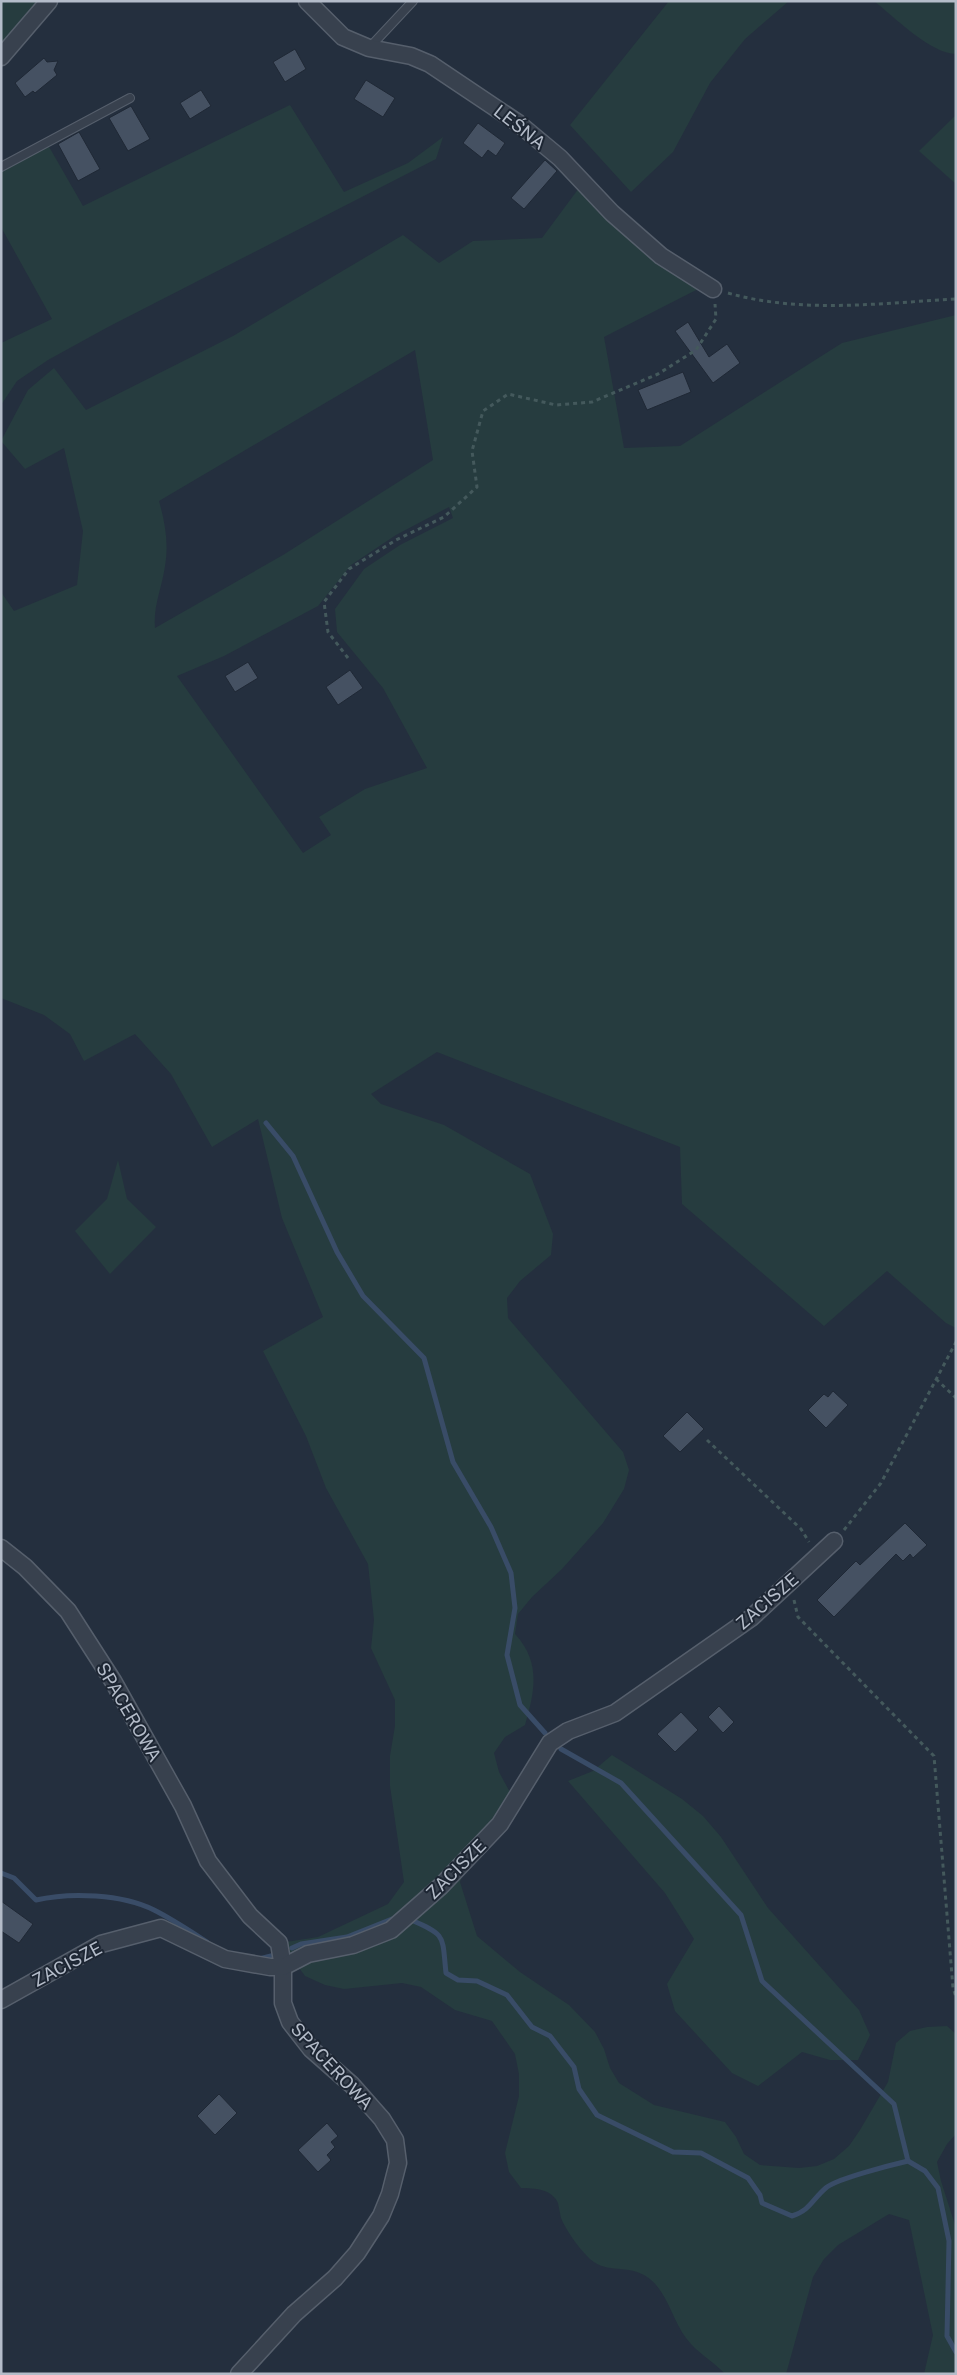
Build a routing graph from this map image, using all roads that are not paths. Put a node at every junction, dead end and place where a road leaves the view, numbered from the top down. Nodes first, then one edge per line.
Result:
1 (50, 1) edge
2 (307, 1) edge
3 (413, 1) edge
4 (369, 48) junction
5 (1, 57) edge
6 (130, 98) dead end
7 (1, 167) edge
8 (713, 289) road end
9 (834, 1541) road end
10 (1, 1548) edge
11 (283, 1967) junction
12 (1, 2000) edge
13 (239, 2374) edge

1 - 5 street
2 - 4 street, LEŚNA
3 - 4 lane
4 - 8 street, LEŚNA
6 - 7 lane
9 - 11 street, ZACISZE
10 - 11 street, SPACEROWA
11 - 12 street, ZACISZE
11 - 13 street, SPACEROWA

